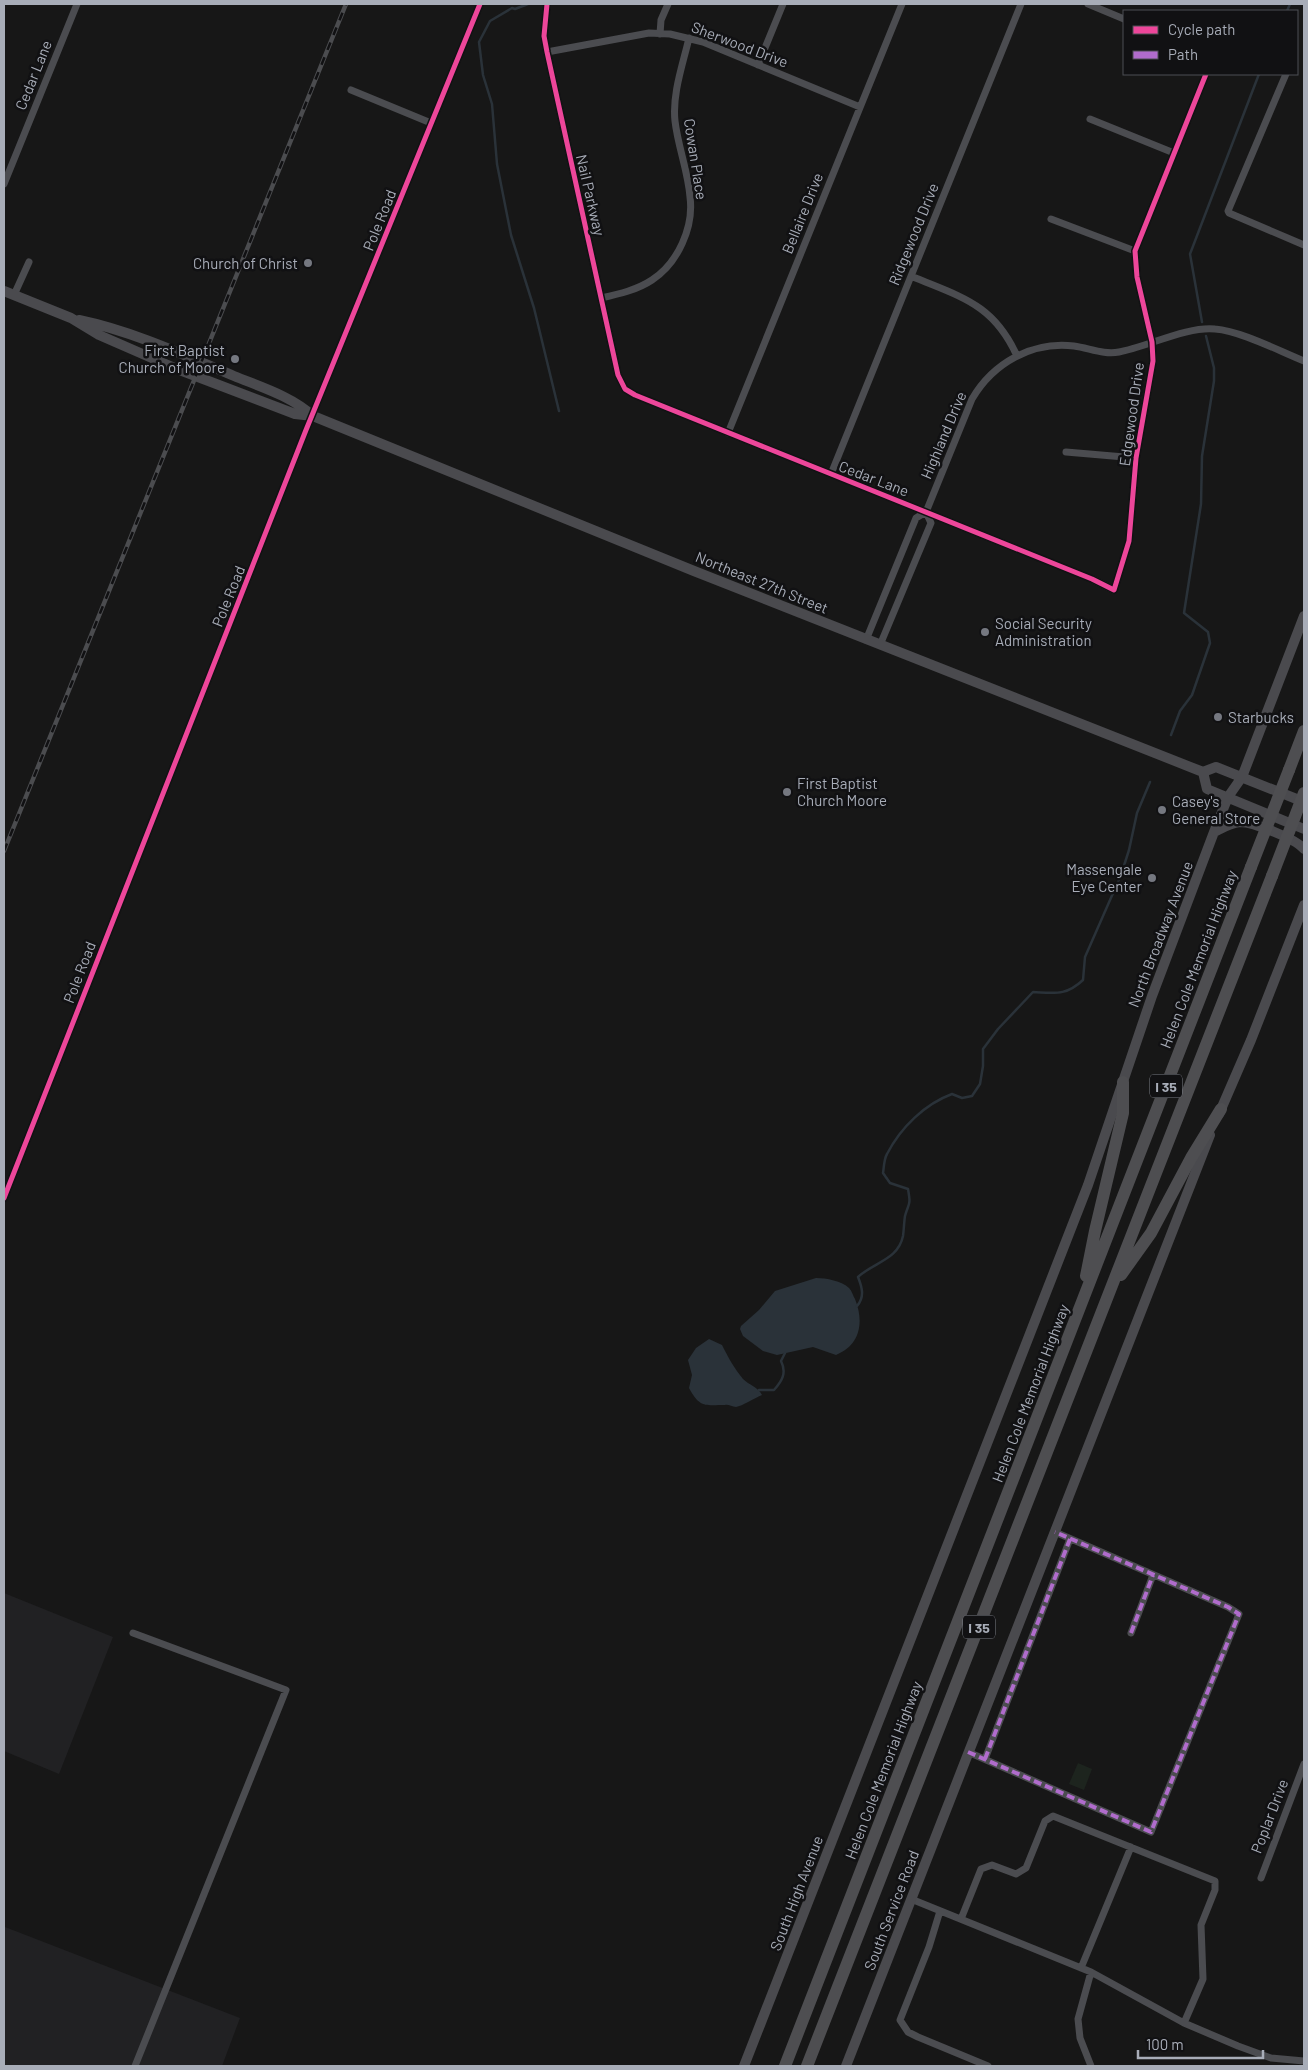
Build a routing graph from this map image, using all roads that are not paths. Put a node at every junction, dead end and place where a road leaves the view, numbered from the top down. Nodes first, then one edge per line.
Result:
1 (77, 4) edge
2 (480, 4) edge
3 (547, 4) edge
4 (668, 4) edge
5 (783, 4) edge
6 (902, 4) edge
7 (1021, 4) edge
8 (1088, 4) edge
9 (1123, 18) edge
10 (660, 34) junction
11 (689, 38) junction
12 (546, 52) junction
13 (758, 65) junction
14 (1206, 75) edge
15 (1286, 75) edge
16 (352, 90) dead end
17 (860, 107) junction
18 (1090, 119) dead end
19 (432, 123) junction
20 (1174, 153) junction
21 (4, 184) edge
22 (1051, 219) dead end
23 (1304, 245) edge
24 (1135, 250) junction
25 (28, 262) dead end
26 (911, 276) junction
27 (4, 291) edge
28 (14, 295) junction
29 (601, 298) junction
30 (71, 318) junction
31 (1152, 342) junction
32 (1016, 356) junction
33 (1304, 362) edge
34 (626, 389) joint
35 (313, 416) junction
36 (728, 433) junction
37 (1066, 452) dead end
38 (1136, 458) junction
39 (831, 474) junction
40 (926, 512) junction
41 (1114, 590) joint
42 (1304, 616) edge
43 (866, 640) junction
44 (880, 645) junction
45 (1304, 731) edge
46 (1203, 772) junction
47 (1242, 777) junction
48 (1304, 793) edge
49 (1228, 797) junction
50 (1304, 802) edge
51 (1304, 829) edge
52 (1214, 832) junction
53 (1304, 849) edge
54 (1304, 905) edge
55 (1123, 1082) junction
56 (1221, 1109) junction
57 (4, 1198) edge
58 (1110, 1289) junction
59 (1081, 1306) junction
60 (1054, 1532) junction
61 (1070, 1539) junction
62 (1153, 1575) junction
63 (1131, 1633) dead end
64 (134, 1634) dead end
65 (875, 1732) joint
66 (968, 1752) junction
67 (985, 1759) junction
68 (1304, 1764) edge
69 (1130, 1847) junction
70 (1261, 1878) dead end
71 (911, 1899) junction
72 (940, 1911) junction
73 (961, 1919) junction
74 (1081, 1968) junction
75 (1091, 1972) junction
76 (1184, 2023) junction
77 (822, 2030) junction
78 (1304, 2061) edge
79 (136, 2066) edge
80 (744, 2066) edge
81 (785, 2066) edge
82 (808, 2066) edge
83 (812, 2066) edge
84 (846, 2066) edge
85 (988, 2066) edge
86 (1092, 2066) edge

1 - 21 street, Cedar Lane
2 - 19 street, Pole Road
3 - 12 street, Nail Parkway
4 - 10 street
5 - 13 street
6 - 17 street, Bellaire Drive
7 - 26 street, Ridgewood Drive
8 - 9 street
10 - 11 street, Sherwood Drive
10 - 12 street, Sherwood Drive
11 - 13 street, Sherwood Drive
11 - 29 street, Cowan Place
12 - 29 street, Nail Parkway
13 - 17 street, Sherwood Drive
14 - 20 street, Edgewood Drive
15 - 23 street
16 - 19 street
17 - 36 street, Bellaire Drive
18 - 20 street
19 - 35 street, Pole Road
20 - 24 street, Edgewood Drive
22 - 24 street
24 - 31 street, Edgewood Drive
25 - 28 street
26 - 32 street
26 - 39 street, Ridgewood Drive
27 - 28 main road, Northeast 27th Street
28 - 30 main road, Northeast 27th Street
29 - 34 street, Nail Parkway
30 - 35 main road, Northeast 27th Street
30 - 35 main road, Northeast 27th Street
31 - 32 street, Highland Drive
31 - 33 street, Highland Drive
31 - 38 street, Edgewood Drive
32 - 40 street, Highland Drive
34 - 36 street, Cedar Lane
35 - 43 main road, Northeast 27th Street
35 - 57 street, Pole Road
36 - 39 street, Cedar Lane
37 - 38 street
38 - 41 street, Edgewood Drive
39 - 40 street, Cedar Lane
40 - 41 street, Cedar Lane
40 - 43 street, Highland Drive
40 - 44 street, Highland Drive
42 - 47 main road
43 - 44 main road, Northeast 27th Street
44 - 46 main road, Northeast 27th Street
45 - 59 highway, Helen Cole Memorial Highway / I 35, bridge
46 - 47 main road, Northeast 27th Street
46 - 49 main road
47 - 49 main road, North Broadway Avenue
47 - 50 main road, Northeast 27th Street
48 - 58 highway, I 35, bridge
49 - 51 main road
49 - 52 main road, North Broadway Avenue
52 - 53 main road
52 - 55 main road, North Broadway Avenue
54 - 56 main road, South Service Road
55 - 59 highway
55 - 65 main road, North Broadway Avenue
56 - 58 highway
56 - 60 main road, South Service Road
58 - 77 highway, I 35
59 - 81 highway, Helen Cole Memorial Highway / I 35
60 - 61 street
60 - 66 main road, South Service Road
61 - 62 street
61 - 67 street
62 - 63 street
62 - 67 street
64 - 79 street
65 - 80 main road, South High Avenue
66 - 67 street
66 - 71 main road, South Service Road
68 - 70 street, Poplar Drive
69 - 73 street
69 - 74 street
69 - 76 street
71 - 72 street
71 - 84 main road, South Service Road
72 - 73 street
72 - 85 street
73 - 74 street
74 - 75 street
75 - 76 street
75 - 86 street
76 - 78 street
77 - 82 highway, I 35
77 - 83 highway

